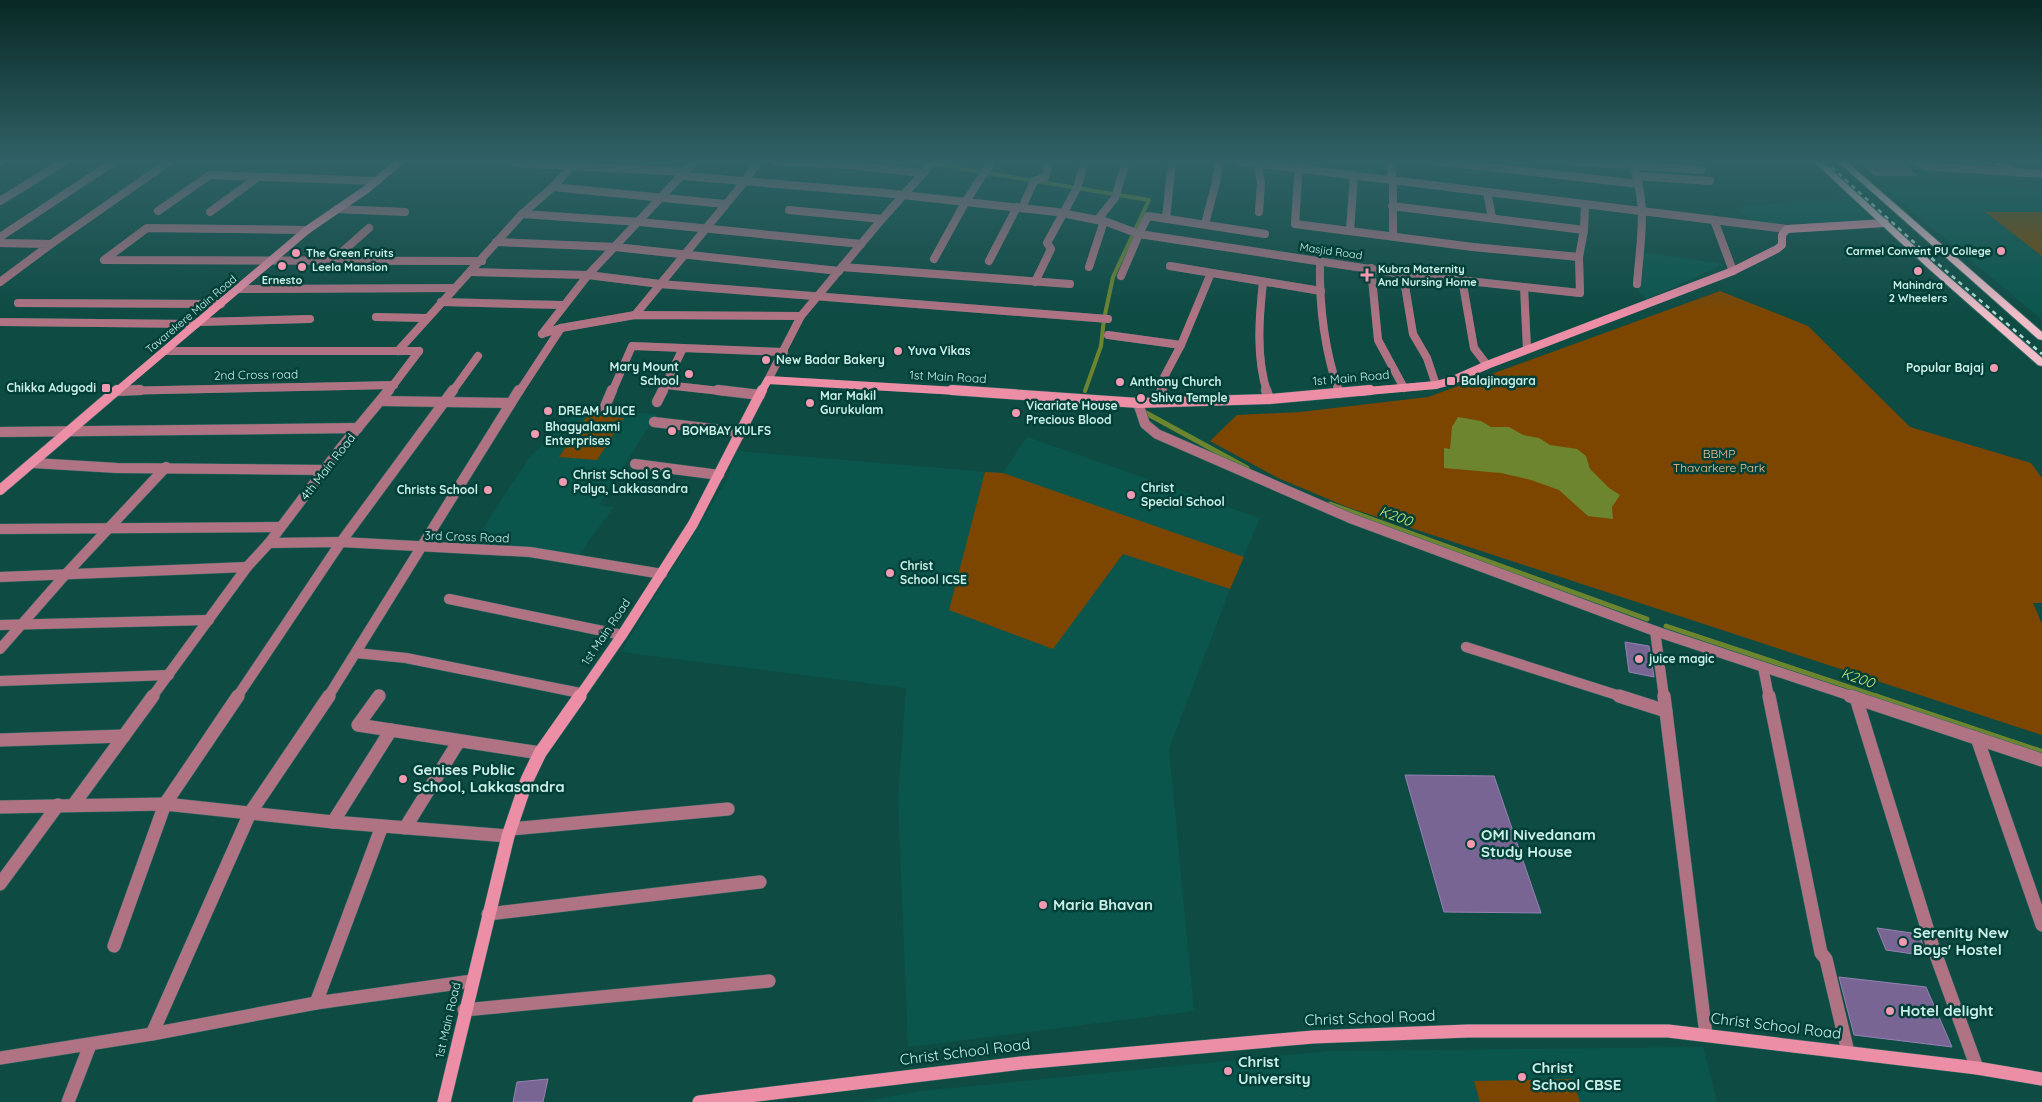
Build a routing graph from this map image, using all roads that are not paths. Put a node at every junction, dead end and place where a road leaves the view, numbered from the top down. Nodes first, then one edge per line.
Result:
1 (37, 212) edge
2 (96, 212) edge
3 (332, 212) edge
4 (648, 212) edge
5 (718, 212) edge
6 (814, 212) edge
7 (888, 212) edge
8 (960, 212) edge
9 (1016, 212) edge
10 (1060, 212) edge
11 (1106, 212) edge
12 (1167, 212) edge
13 (1208, 212) edge
14 (1295, 212) edge
15 (1351, 212) edge
16 (1392, 212) edge
17 (1446, 212) edge
18 (1491, 212) edge
19 (1585, 212) edge
20 (1642, 212) edge
21 (1653, 212) edge
22 (1874, 212) edge
23 (1898, 212) edge
24 (1065, 213) junction
25 (522, 214) joint
26 (1166, 218) junction
27 (1492, 218) junction
28 (882, 219) junction
29 (1101, 220) junction
30 (1714, 220) junction
31 (640, 222) junction
32 (1886, 223) junction
33 (1205, 224) junction
34 (1911, 224) junction
35 (369, 228) dead end
36 (704, 229) junction
37 (1787, 229) junction
38 (306, 230) junction
39 (1350, 230) junction
40 (1584, 230) junction
41 (1139, 234) junction
42 (1265, 234) dead end
43 (1392, 235) junction
44 (0, 237) edge
45 (496, 242) junction
46 (0, 243) edge
47 (51, 244) junction
48 (861, 244) junction
49 (615, 247) junction
50 (685, 254) junction
51 (1579, 257) junction
52 (934, 259) dead end
53 (333, 260) junction
54 (482, 261) junction
55 (989, 261) dead end
56 (1320, 261) junction
57 (271, 262) junction
58 (1170, 266) dead end
59 (1089, 267) dead end
60 (1371, 268) junction
61 (840, 269) junction
62 (1733, 271) junction
63 (471, 272) junction
64 (1211, 273) junction
65 (1404, 274) junction
66 (588, 275) junction
67 (1121, 276) dead end
68 (1462, 279) junction
69 (0, 282) edge
70 (1035, 282) junction
71 (1263, 282) junction
72 (660, 284) junction
73 (1070, 284) dead end
74 (1637, 284) dead end
75 (1524, 287) junction
76 (454, 288) junction
77 (238, 289) junction
78 (1321, 290) junction
79 (819, 295) junction
80 (441, 302) junction
81 (18, 303) dead end
82 (221, 304) junction
83 (563, 305) junction
84 (634, 315) junction
85 (801, 316) junction
86 (376, 317) dead end
87 (426, 318) junction
88 (310, 319) dead end
89 (1108, 319) dead end
90 (0, 322) edge
91 (198, 323) junction
92 (561, 328) junction
93 (1108, 335) dead end
94 (2042, 336) edge
95 (1181, 345) junction
96 (683, 348) junction
97 (1526, 350) junction
98 (165, 351) junction
99 (398, 351) junction
100 (784, 352) junction
101 (478, 356) dead end
102 (2042, 363) edge
103 (1487, 364) junction
104 (768, 380) junction
105 (394, 385) junction
106 (666, 385) junction
107 (1436, 385) junction
108 (1404, 388) junction
109 (118, 391) junction
110 (1339, 393) junction
111 (760, 395) junction
112 (1269, 399) junction
113 (381, 401) junction
114 (446, 402) junction
115 (657, 402) dead end
116 (1162, 402) junction
117 (511, 403) junction
118 (1138, 403) junction
119 (604, 409) dead end
120 (654, 422) dead end
121 (358, 428) junction
122 (70, 431) junction
123 (0, 432) edge
124 (739, 432) junction
125 (33, 463) junction
126 (636, 464) dead end
127 (166, 467) junction
128 (325, 470) junction
129 (719, 474) junction
130 (4, 484) edge
131 (0, 490) edge
132 (109, 527) junction
133 (280, 527) junction
134 (0, 529) edge
135 (342, 542) junction
136 (269, 543) junction
137 (421, 548) junction
138 (247, 568) junction
139 (662, 574) junction
140 (65, 575) junction
141 (0, 577) edge
142 (449, 599) dead end
143 (209, 620) junction
144 (0, 624) edge
145 (22, 624) junction
146 (1655, 631) junction
147 (622, 635) junction
148 (1466, 647) dead end
149 (0, 649) edge
150 (356, 653) junction
151 (1763, 667) junction
152 (169, 675) junction
153 (0, 681) edge
154 (580, 693) junction
155 (380, 694) dead end
156 (1856, 698) junction
157 (1666, 710) junction
158 (391, 730) junction
159 (124, 736) junction
160 (1977, 738) junction
161 (0, 740) edge
162 (459, 741) junction
163 (540, 754) junction
164 (2042, 760) edge
165 (74, 804) junction
166 (166, 804) junction
167 (58, 805) junction
168 (0, 807) edge
169 (728, 809) dead end
170 (250, 813) junction
171 (333, 822) junction
172 (382, 826) junction
173 (405, 828) junction
174 (509, 833) junction
175 (760, 882) dead end
176 (0, 884) edge
177 (488, 914) junction
178 (2042, 925) edge
179 (114, 946) dead end
180 (472, 981) junction
181 (769, 981) dead end
182 (316, 1003) junction
183 (464, 1010) junction
184 (152, 1034) junction
185 (1706, 1035) junction
186 (90, 1045) junction
187 (1848, 1052) junction
188 (0, 1058) edge
189 (1978, 1068) junction
190 (2042, 1079) edge
191 (68, 1102) edge
192 (444, 1102) edge
193 (699, 1102) edge

1 - 44 street
2 - 47 street
3 - 38 street, Tavarekere Main Road
4 - 31 street
5 - 36 street
6 - 28 street
7 - 28 street
8 - 52 street
9 - 55 street
10 - 24 street, Masjid Road
11 - 29 street
12 - 26 street
13 - 33 street
14 - 39 street
15 - 39 street
16 - 43 street
17 - 27 street
18 - 27 street
19 - 40 street, Masjid Road
20 - 74 street
21 - 30 street
22 - 32 main road
23 - 34 main road
24 - 29 street, Masjid Road
24 - 70 street
25 - 31 street
25 - 45 street
26 - 33 street
26 - 41 street
27 - 40 street
28 - 48 street
29 - 41 street, Masjid Road
29 - 59 street
30 - 37 street
30 - 62 street
31 - 36 street
31 - 49 street
32 - 34 main road
32 - 37 street
32 - 102 main road
33 - 42 street
34 - 94 main road
35 - 53 street
36 - 48 street
36 - 50 street
37 - 62 street, 1st Main Road
38 - 57 street, Tavarekere Main Road
38 - 57 street
39 - 43 street
40 - 51 street, Masjid Road
41 - 56 street, Masjid Road
41 - 67 street
43 - 51 street
45 - 49 street
45 - 54 street
46 - 47 street
47 - 69 street
48 - 61 street
49 - 50 street
49 - 66 street
50 - 61 street
50 - 72 street
51 - 75 street, Masjid Road
53 - 54 street
53 - 57 street
54 - 63 street
56 - 60 street, Masjid Road
56 - 78 street
57 - 77 street, Tavarekere Main Road
58 - 64 street
60 - 65 street, Masjid Road
60 - 108 street
61 - 70 street
61 - 79 street
62 - 97 street, 1st Main Road
63 - 66 street
63 - 76 street
64 - 71 street
64 - 95 street
65 - 68 street, Masjid Road
65 - 107 street
66 - 72 street
66 - 83 street
68 - 75 street, Masjid Road
68 - 103 street
70 - 73 street
71 - 78 street
71 - 112 street
72 - 79 street
72 - 84 street
75 - 97 street
76 - 77 street
76 - 80 street
77 - 82 street, Tavarekere Main Road
78 - 110 street
79 - 85 street
79 - 89 street
80 - 83 street
80 - 87 street
81 - 82 street
82 - 91 street, Tavarekere Main Road
83 - 92 street
84 - 85 street
84 - 92 street
85 - 100 street
86 - 87 street
87 - 99 street
88 - 91 street
90 - 91 street
91 - 98 street, Tavarekere Main Road
92 - 117 street
93 - 95 street
95 - 116 street
96 - 100 street
96 - 106 street
96 - 119 street
97 - 103 street, 1st Main Road
98 - 99 street
98 - 109 street, Tavarekere Main Road
99 - 105 street, 4th Main Road
100 - 104 street
101 - 114 street
103 - 107 street, 1st Main Road
104 - 111 street, 1st Main Road
104 - 118 street, 1st Main Road
105 - 109 street, 2nd Cross road
105 - 113 street, 4th Main Road
106 - 111 street
106 - 115 street
107 - 108 street, 1st Main Road
108 - 110 street, 1st Main Road
109 - 122 street, Tavarekere Main Road
110 - 112 street, 1st Main Road
111 - 124 street, 1st Main Road
112 - 116 street, 1st Main Road
113 - 114 street
113 - 121 street, 4th Main Road
114 - 117 street
114 - 135 street
116 - 118 street, 1st Main Road
117 - 137 street
118 - 146 street
120 - 124 street
121 - 122 street
121 - 128 street, 4th Main Road
122 - 123 street
122 - 125 street, Tavarekere Main Road
124 - 129 street, 1st Main Road
125 - 127 street
125 - 130 street, Tavarekere Main Road
126 - 129 street
127 - 128 street
127 - 132 street
128 - 133 street, 4th Main Road
129 - 139 street, 1st Main Road
130 - 131 street, Tavarekere Main Road
132 - 133 street
132 - 134 street
132 - 140 street
133 - 136 street, 4th Main Road
135 - 136 street, 3rd Cross Road
135 - 137 street, 3rd Cross Road
135 - 166 street
136 - 138 street, 4th Main Road
137 - 139 street, 3rd Cross Road
137 - 150 street
138 - 140 street
138 - 143 street, 4th Main Road
139 - 147 street, 1st Main Road
140 - 141 street
140 - 145 street
142 - 147 street
143 - 145 street
143 - 152 street, 4th Main Road
144 - 145 street
145 - 149 street
146 - 151 street
146 - 157 street
147 - 154 street, 1st Main Road
148 - 157 street
150 - 154 street
150 - 170 street
151 - 156 street
151 - 187 street
152 - 153 street
152 - 159 street, 4th Main Road
154 - 163 street, 1st Main Road
155 - 158 street
156 - 160 street
156 - 189 street
157 - 185 street
158 - 162 street
158 - 171 street
159 - 161 street
159 - 165 street, 4th Main Road
160 - 164 street
160 - 178 street
162 - 163 street
162 - 173 street
163 - 174 street, 1st Main Road
165 - 166 street
165 - 167 street
166 - 170 street
166 - 179 street
167 - 168 street
167 - 176 street
169 - 174 street
170 - 171 street
170 - 184 street
171 - 172 street
172 - 173 street
172 - 182 street
173 - 174 street
174 - 177 street, 1st Main Road
175 - 177 street
177 - 180 street, 1st Main Road
180 - 182 street
180 - 183 street, 1st Main Road
181 - 183 street
182 - 184 street
183 - 192 street, 1st Main Road
184 - 186 street
185 - 187 street, Christ School Road
185 - 193 street, Christ School Road
186 - 188 street
186 - 191 street
187 - 189 street, Christ School Road
189 - 190 street, Christ School Road

